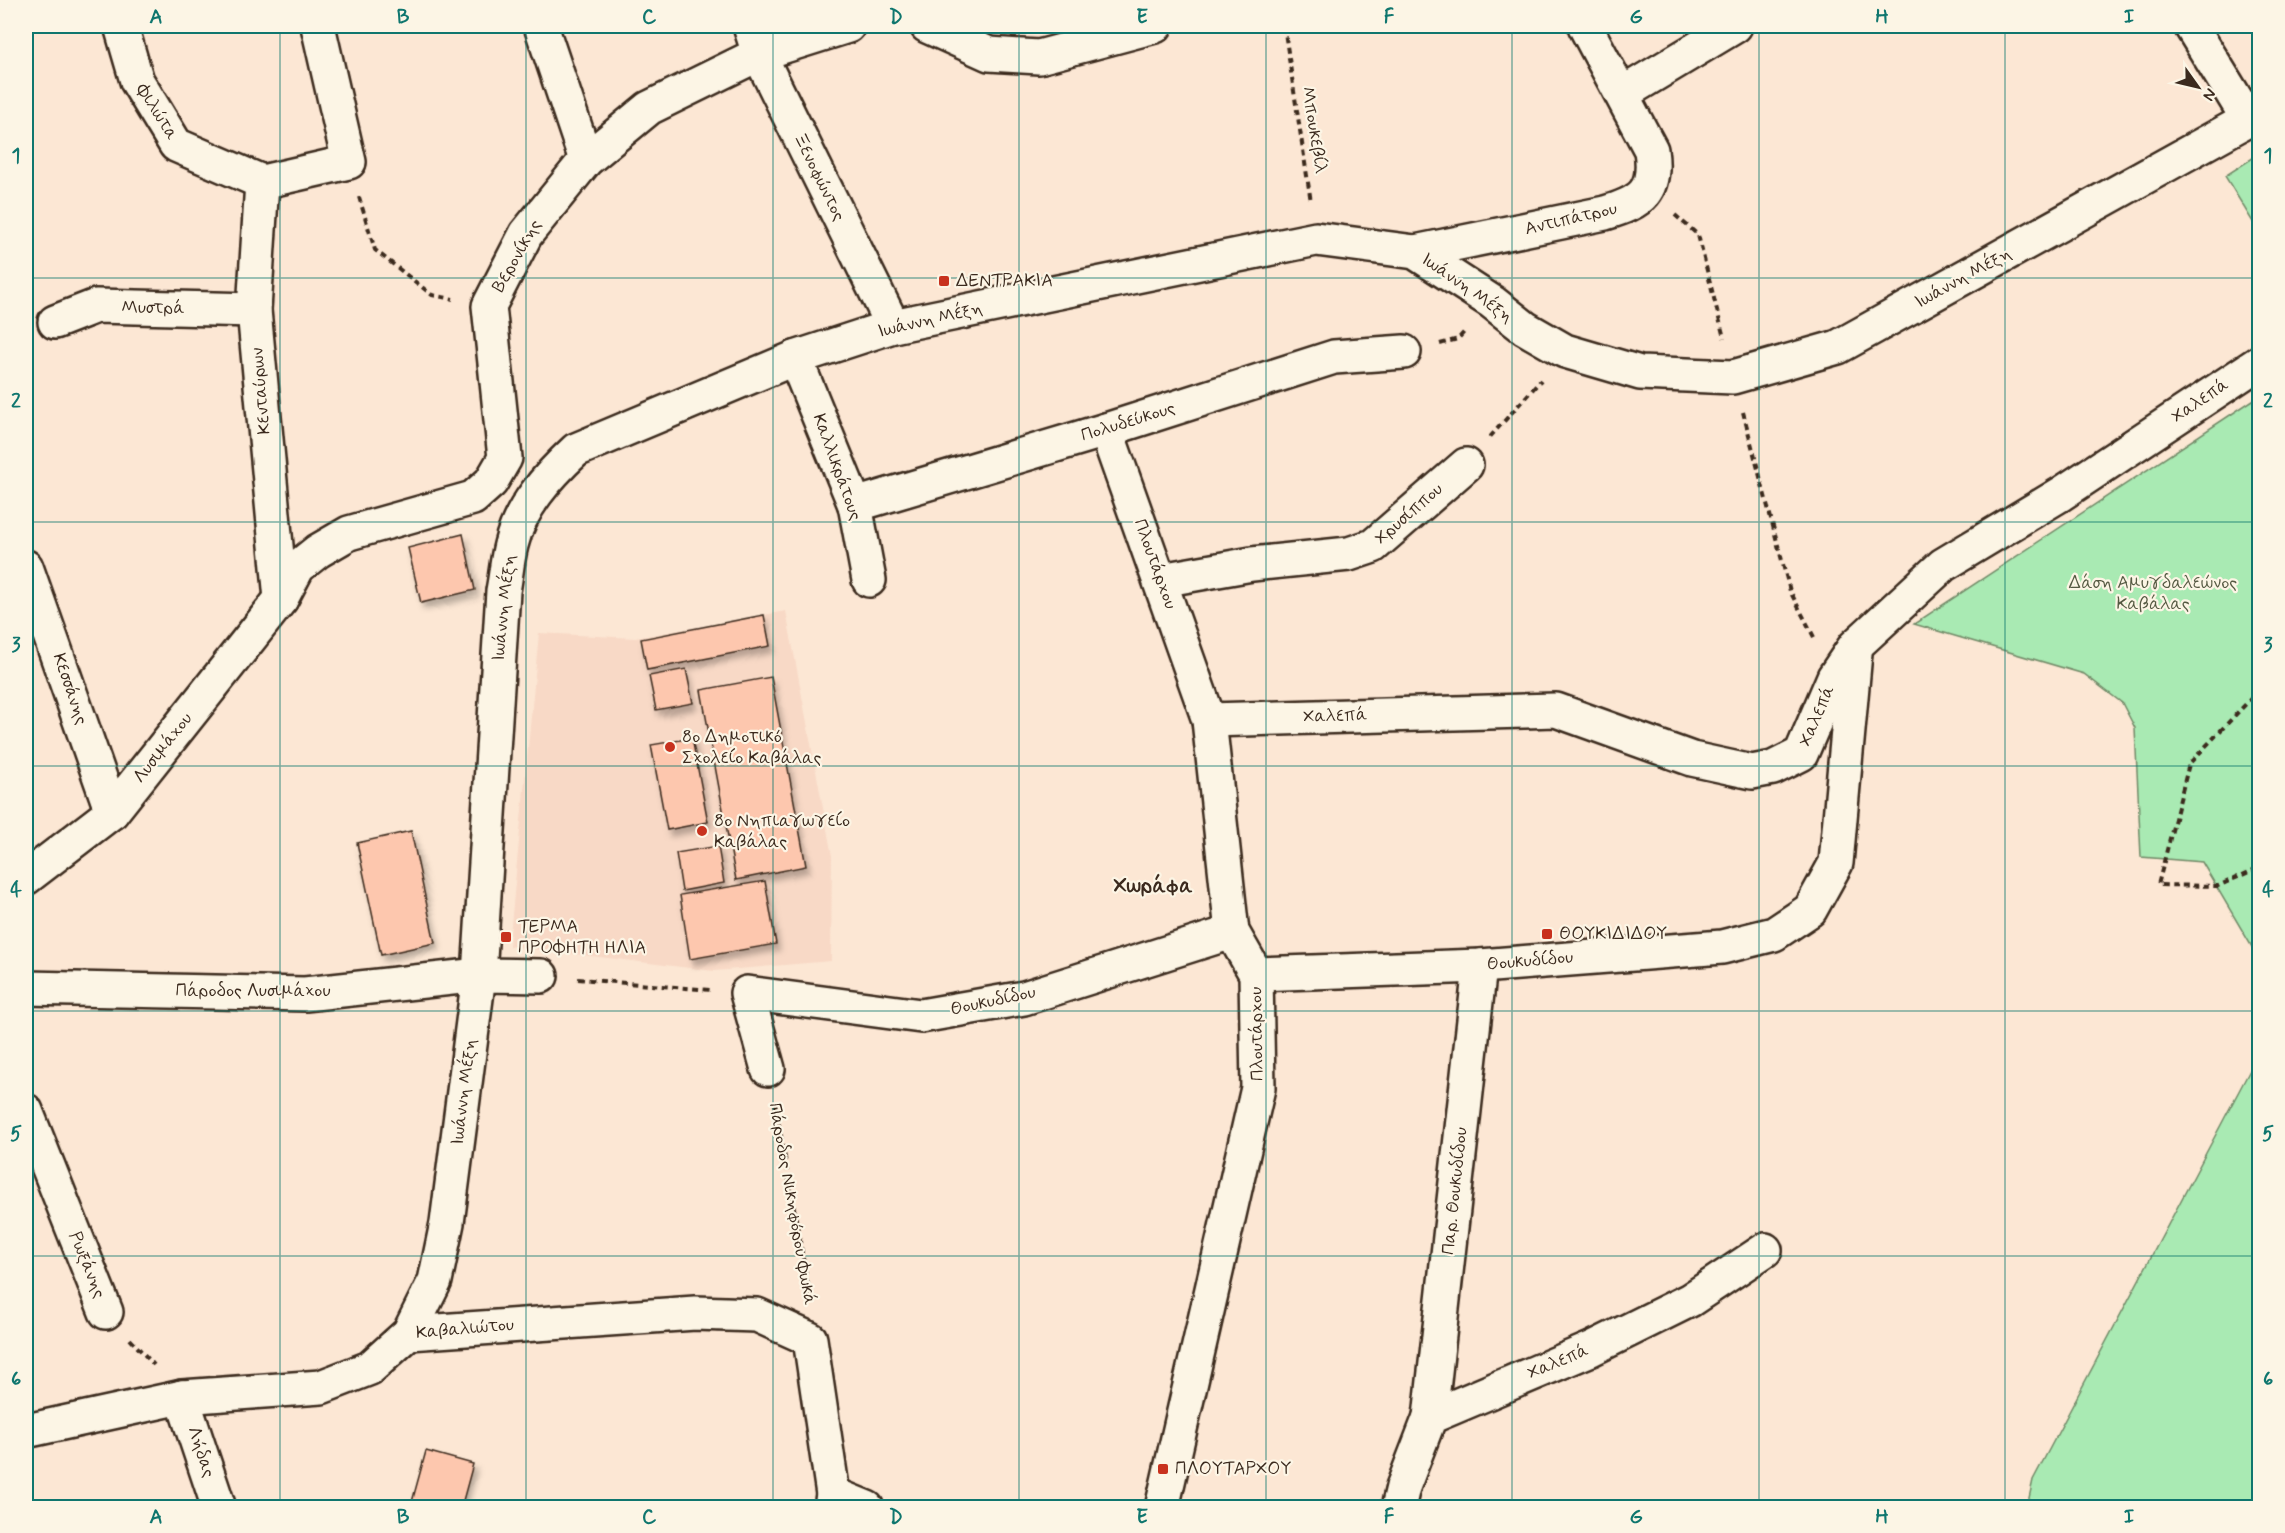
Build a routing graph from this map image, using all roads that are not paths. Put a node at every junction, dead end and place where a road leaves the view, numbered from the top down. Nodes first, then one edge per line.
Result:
1 (121, 26) edge
2 (318, 26) edge
3 (541, 26) edge
4 (848, 26) edge
5 (927, 26) edge
6 (1155, 26) edge
7 (1585, 26) edge
8 (1735, 26) edge
9 (2191, 26) edge
10 (755, 40) edge
11 (1622, 94) junction
12 (2254, 116) edge
13 (586, 160) junction
14 (262, 182) junction
15 (1415, 252) junction
16 (254, 310) junction
17 (55, 322) dead end
18 (893, 326) junction
19 (1404, 352) road end
20 (795, 358) junction
21 (2259, 362) edge
22 (1106, 430) junction
23 (1466, 465) road end
24 (855, 505) junction
25 (26, 567) edge
26 (869, 580) dead end
27 (1161, 580) junction
28 (281, 599) junction
29 (1855, 646) junction
30 (1209, 720) junction
31 (112, 812) junction
32 (26, 878) edge
33 (1232, 932) junction
34 (1480, 966) junction
35 (1256, 974) junction
36 (479, 975) junction
37 (541, 976) road end
38 (26, 988) edge
39 (768, 1069) road end
40 (26, 1111) edge
41 (1765, 1251) dead end
42 (106, 1312) road end
43 (409, 1333) junction
44 (182, 1397) junction
45 (1430, 1417) junction
46 (26, 1431) edge
47 (832, 1501) edge
48 (219, 1508) edge
49 (867, 1508) edge
50 (1162, 1508) edge
51 (1398, 1508) edge

1 - 14 street, Φιλώτα
2 - 14 street
3 - 13 street
4 - 10 street, Βερονίκης
5 - 6 street
7 - 11 street
8 - 11 street
9 - 12 street
10 - 13 street, Βερονίκης
10 - 18 street, Ξενοφώντος
11 - 15 street, Αντιπάτρου
12 - 15 street, Ιωάννη Μέξη
13 - 28 street, Βερονίκης
14 - 16 street, Κενταύρων
15 - 18 street, Ιωάννη Μέξη
16 - 17 street, Μυστρά
16 - 28 street, Κενταύρων
18 - 20 street, Ιωάννη Μέξη
19 - 22 street, Πολυδεύκους
20 - 24 street, Καλλικράτους
20 - 36 street, Ιωάννη Μέξη
21 - 29 street, Χαλεπά
22 - 24 street, Πολυδεύκους
22 - 27 street, Πλουτάρχου
23 - 27 street, Χρυσίππου
24 - 26 street, Καλλικράτους
25 - 31 street, Κεσσάνης
27 - 30 street, Πλουτάρχου
28 - 31 street, Λυσιμάχου
29 - 30 street, Χαλεπά
29 - 34 street, Θουκυδίδου
30 - 33 street, Πλουτάρχου
31 - 32 street, Λυσιμάχου
33 - 35 street, Πλουτάρχου
33 - 39 street, Θουκυδίδου
34 - 35 street, Θουκυδίδου
34 - 45 street, Παρ. Θουκυδίδου
35 - 50 street, Πλουτάρχου
36 - 37 street
36 - 38 street, Πάροδος Λυσιμάχου
36 - 43 street, Ιωάννη Μέξη
40 - 42 street, Ρωξάνης
41 - 45 street, Χαλεπά
43 - 44 street, Καβαλιώτου
43 - 47 street, Καβαλιώτου
44 - 46 street, Καβαλιώτου
44 - 48 street, Λήδας
45 - 51 street
47 - 49 street

